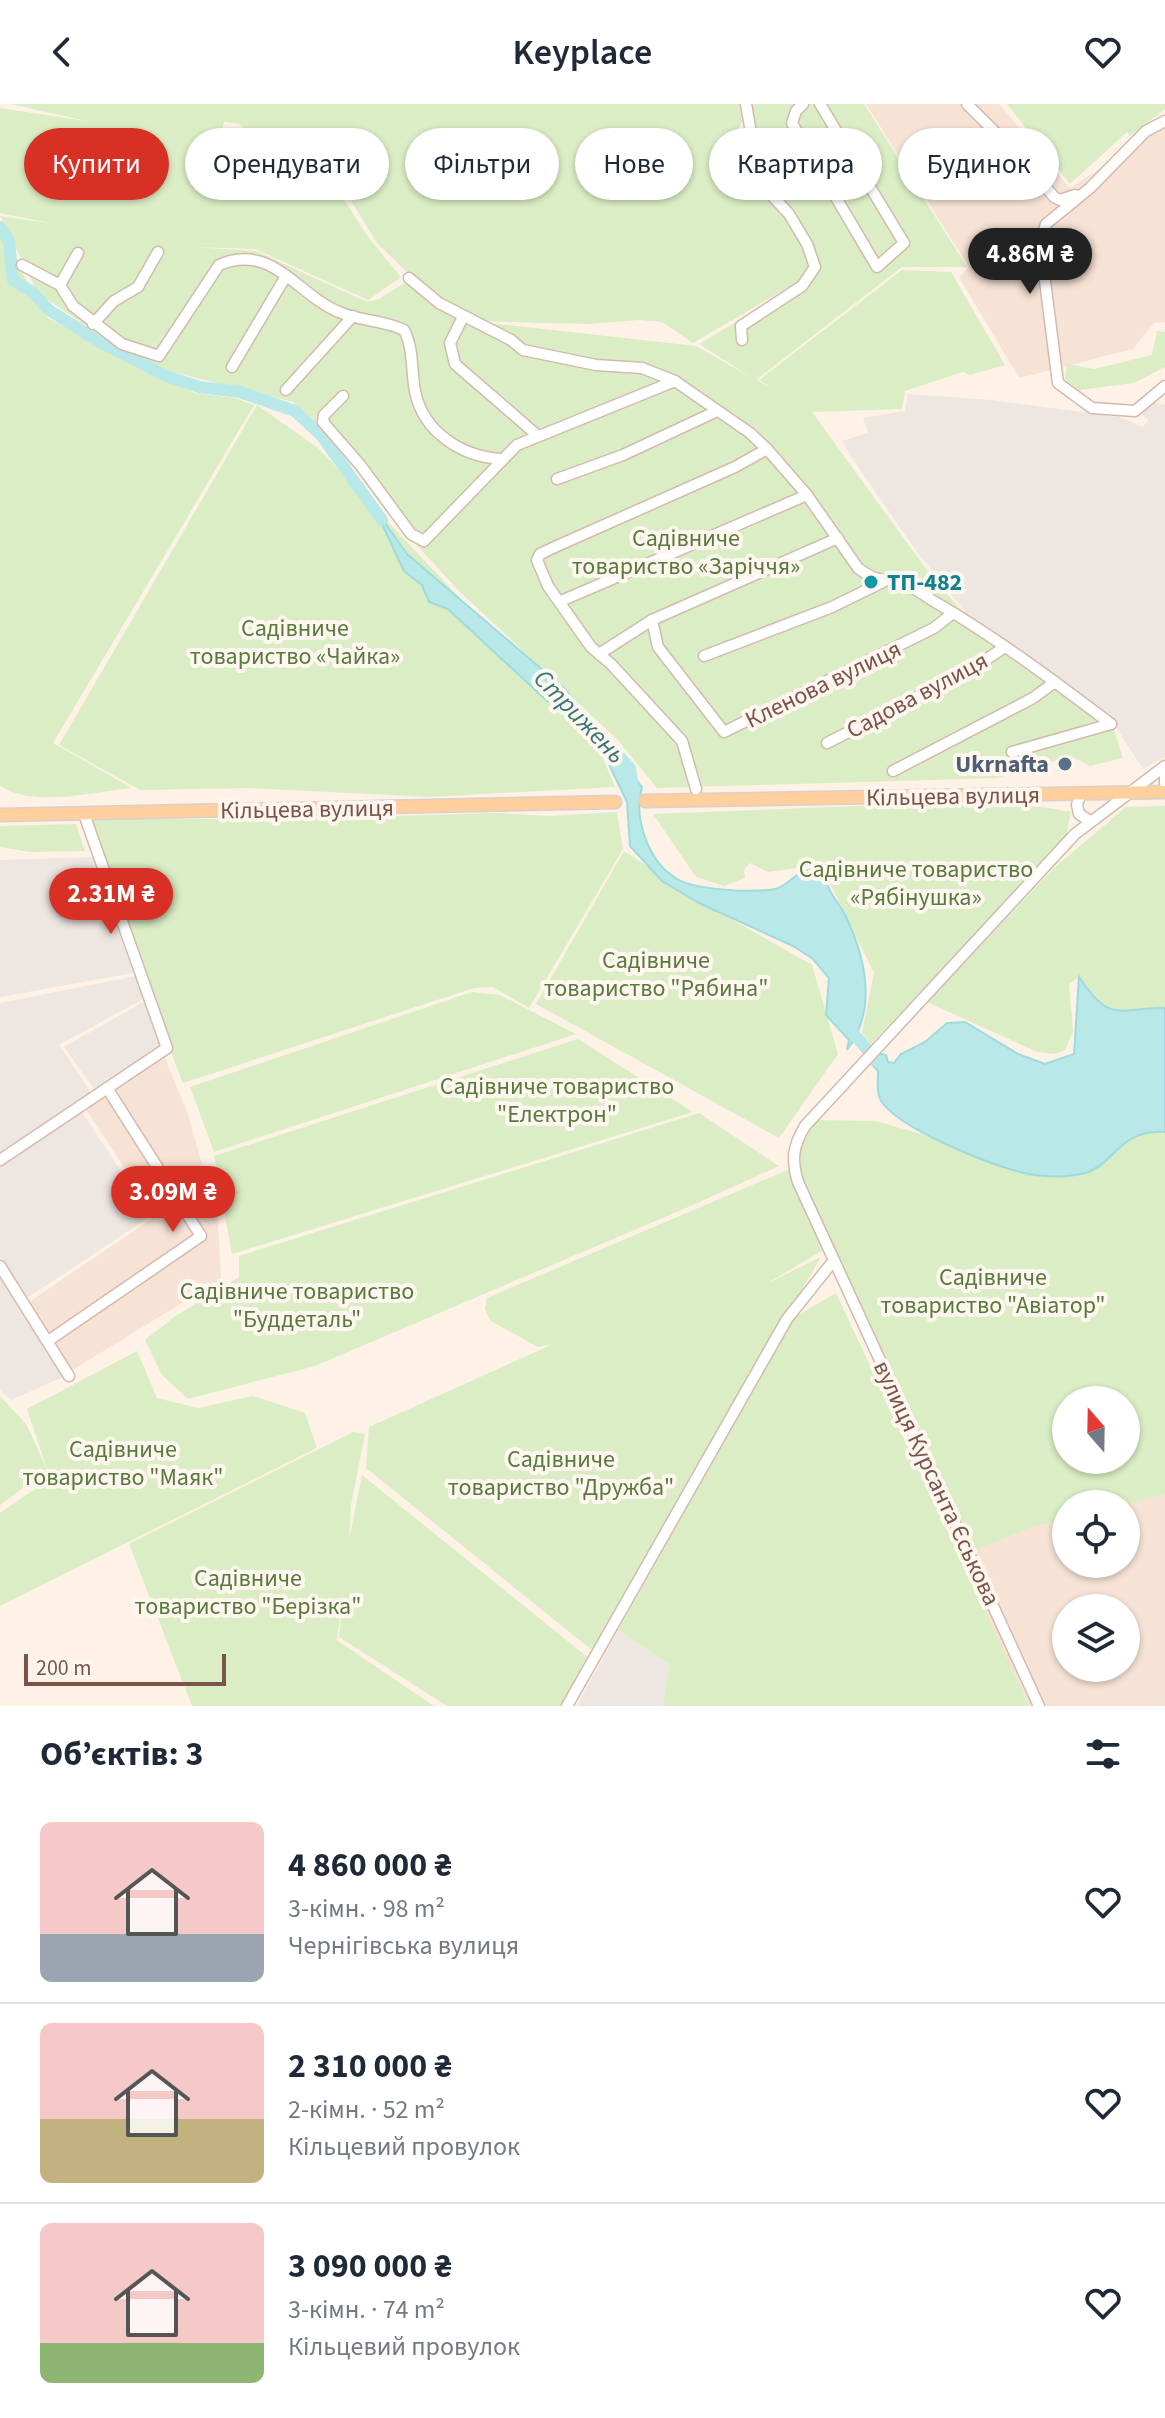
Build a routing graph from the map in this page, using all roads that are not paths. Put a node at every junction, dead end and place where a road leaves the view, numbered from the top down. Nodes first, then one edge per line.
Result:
1 (746, 104) edge
2 (803, 104) edge
3 (820, 104) edge
4 (967, 104) edge
5 (1165, 121) edge
6 (1090, 188) junction
7 (158, 252) dead end
8 (78, 253) dead end
9 (22, 265) dead end
10 (286, 276) junction
11 (409, 278) dead end
12 (60, 285) junction
13 (353, 316) junction
14 (463, 317) junction
15 (93, 324) junction
16 (742, 340) dead end
17 (232, 367) dead end
18 (675, 381) junction
19 (1165, 386) edge
20 (286, 390) dead end
21 (343, 396) dead end
22 (717, 411) junction
23 (538, 436) junction
24 (767, 449) junction
25 (500, 459) junction
26 (557, 479) dead end
27 (807, 495) junction
28 (838, 538) junction
29 (883, 582) junction
30 (561, 601) junction
31 (953, 613) junction
32 (652, 620) junction
33 (1005, 647) junction
34 (599, 654) junction
35 (704, 656) dead end
36 (1055, 682) junction
37 (827, 743) dead end
38 (1012, 752) dead end
39 (1165, 766) edge
40 (893, 771) dead end
41 (1165, 774) edge
42 (1165, 783) edge
43 (696, 789) dead end
44 (1129, 792) junction
45 (1165, 792) edge
46 (1081, 793) junction
47 (645, 801) dead end
48 (615, 802) dead end
49 (84, 814) junction
50 (1079, 814) junction
51 (0, 815) edge
52 (1090, 821) junction
53 (1075, 834) junction
54 (107, 1088) junction
55 (0, 1160) edge
56 (834, 1260) junction
57 (0, 1266) edge
58 (48, 1341) junction
59 (69, 1376) dead end
60 (567, 1706) edge
61 (1039, 1706) edge

1 - 16 street
2 - 3 street
4 - 6 street
5 - 6 street
6 - 19 street
7 - 15 street
8 - 12 street
9 - 12 street
10 - 13 street
10 - 15 street
10 - 17 street
11 - 14 street
12 - 15 street
13 - 20 street
13 - 25 street
14 - 18 street
14 - 23 street
18 - 22 street
18 - 23 street
21 - 25 street
22 - 24 street
22 - 26 street
23 - 25 street
24 - 27 street
24 - 30 street
27 - 28 street
27 - 30 street
28 - 29 street
28 - 32 street
29 - 31 street
29 - 35 street
30 - 34 street
31 - 32 street, Кленова вулиця
31 - 33 street
32 - 34 street
33 - 36 street
33 - 37 street, Садова вулиця
34 - 43 street
36 - 38 street
36 - 40 street
39 - 44 street, вулиця Курсанта Єськова
41 - 42 street
44 - 45 main road, Кільцева вулиця
44 - 46 main road, Кільцева вулиця
44 - 52 street, вулиця Курсанта Єськова
46 - 47 main road, Кільцева вулиця
46 - 50 street
48 - 49 main road, Кільцева вулиця
49 - 51 main road, Кільцева вулиця
49 - 54 street
50 - 52 street
50 - 53 street
52 - 53 street, вулиця Курсанта Єськова
53 - 56 street, вулиця Курсанта Єськова
54 - 55 street
54 - 58 street
56 - 60 street
56 - 61 street, вулиця Курсанта Єськова
57 - 58 street
58 - 59 street

